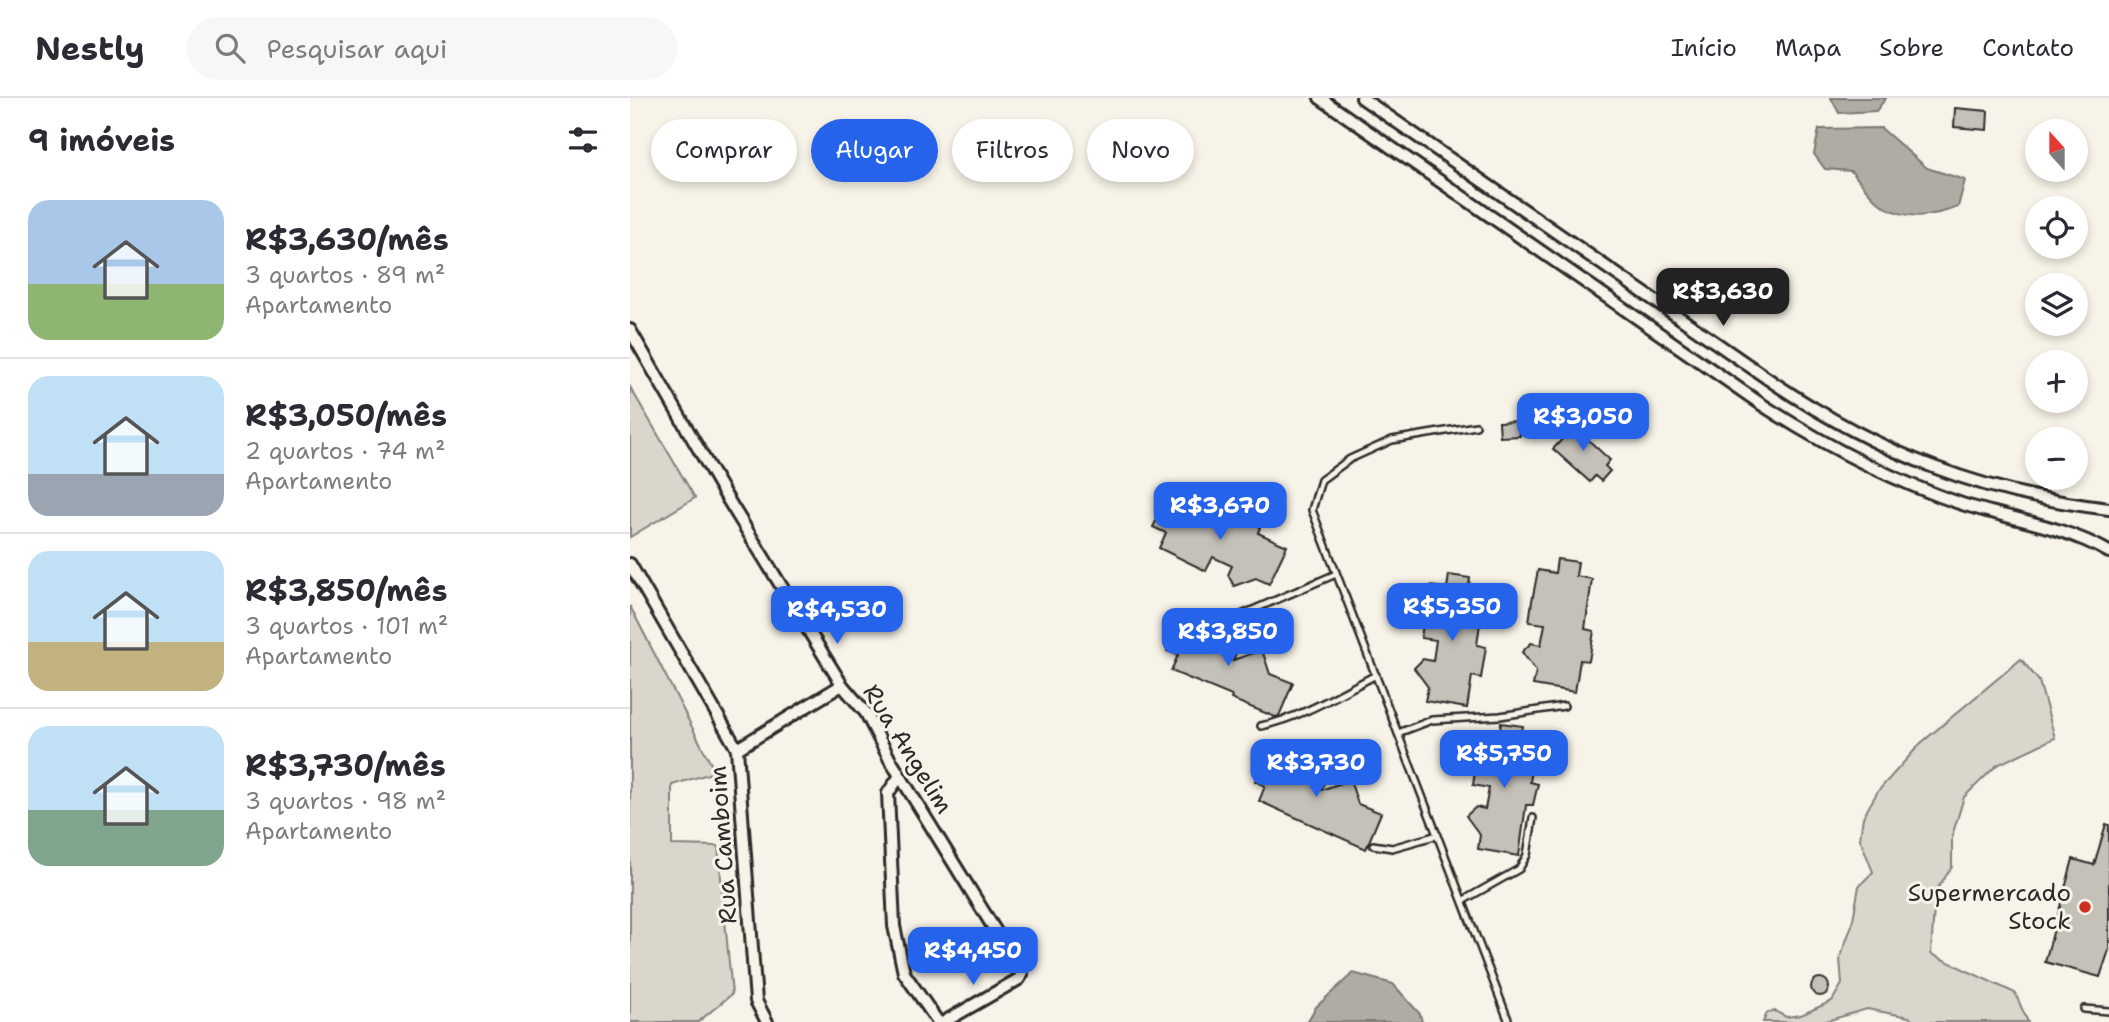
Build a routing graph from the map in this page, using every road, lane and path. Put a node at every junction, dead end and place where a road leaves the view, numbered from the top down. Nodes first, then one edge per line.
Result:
1 (1320, 98) edge
2 (1362, 98) edge
3 (1398, 123) junction
4 (1385, 143) junction
5 (630, 330) edge
6 (1729, 352) junction
7 (1716, 373) junction
8 (1476, 426) dead end
9 (2109, 509) edge
10 (2109, 552) edge
11 (630, 564) edge
12 (1336, 574) junction
13 (1241, 615) dead end
14 (1376, 675) junction
15 (842, 685) junction
16 (1564, 706) dead end
17 (1261, 726) dead end
18 (1398, 733) junction
19 (737, 749) junction
20 (900, 776) junction
21 (1533, 818) dead end
22 (1438, 835) junction
23 (1373, 845) dead end
24 (1464, 900) junction
25 (2084, 1009) dead end
26 (2109, 1011) edge
27 (767, 1022) edge
28 (938, 1022) edge
29 (944, 1022) edge
30 (1509, 1022) edge

1 - 4 street
2 - 3 street
3 - 4 street
3 - 6 street
4 - 7 street
5 - 15 street, Rua Angelim
6 - 7 street
6 - 9 street
7 - 10 street
8 - 12 lane
11 - 19 street, Rua Camboim
12 - 13 lane
12 - 14 lane
14 - 17 lane
14 - 18 lane
15 - 19 street
15 - 20 street, Rua Angelim
16 - 18 lane
18 - 22 lane
19 - 27 street, Rua Camboim
20 - 28 street
20 - 29 street, Rua Angelim
21 - 24 lane
22 - 23 lane
22 - 24 lane
24 - 30 lane
25 - 26 lane

